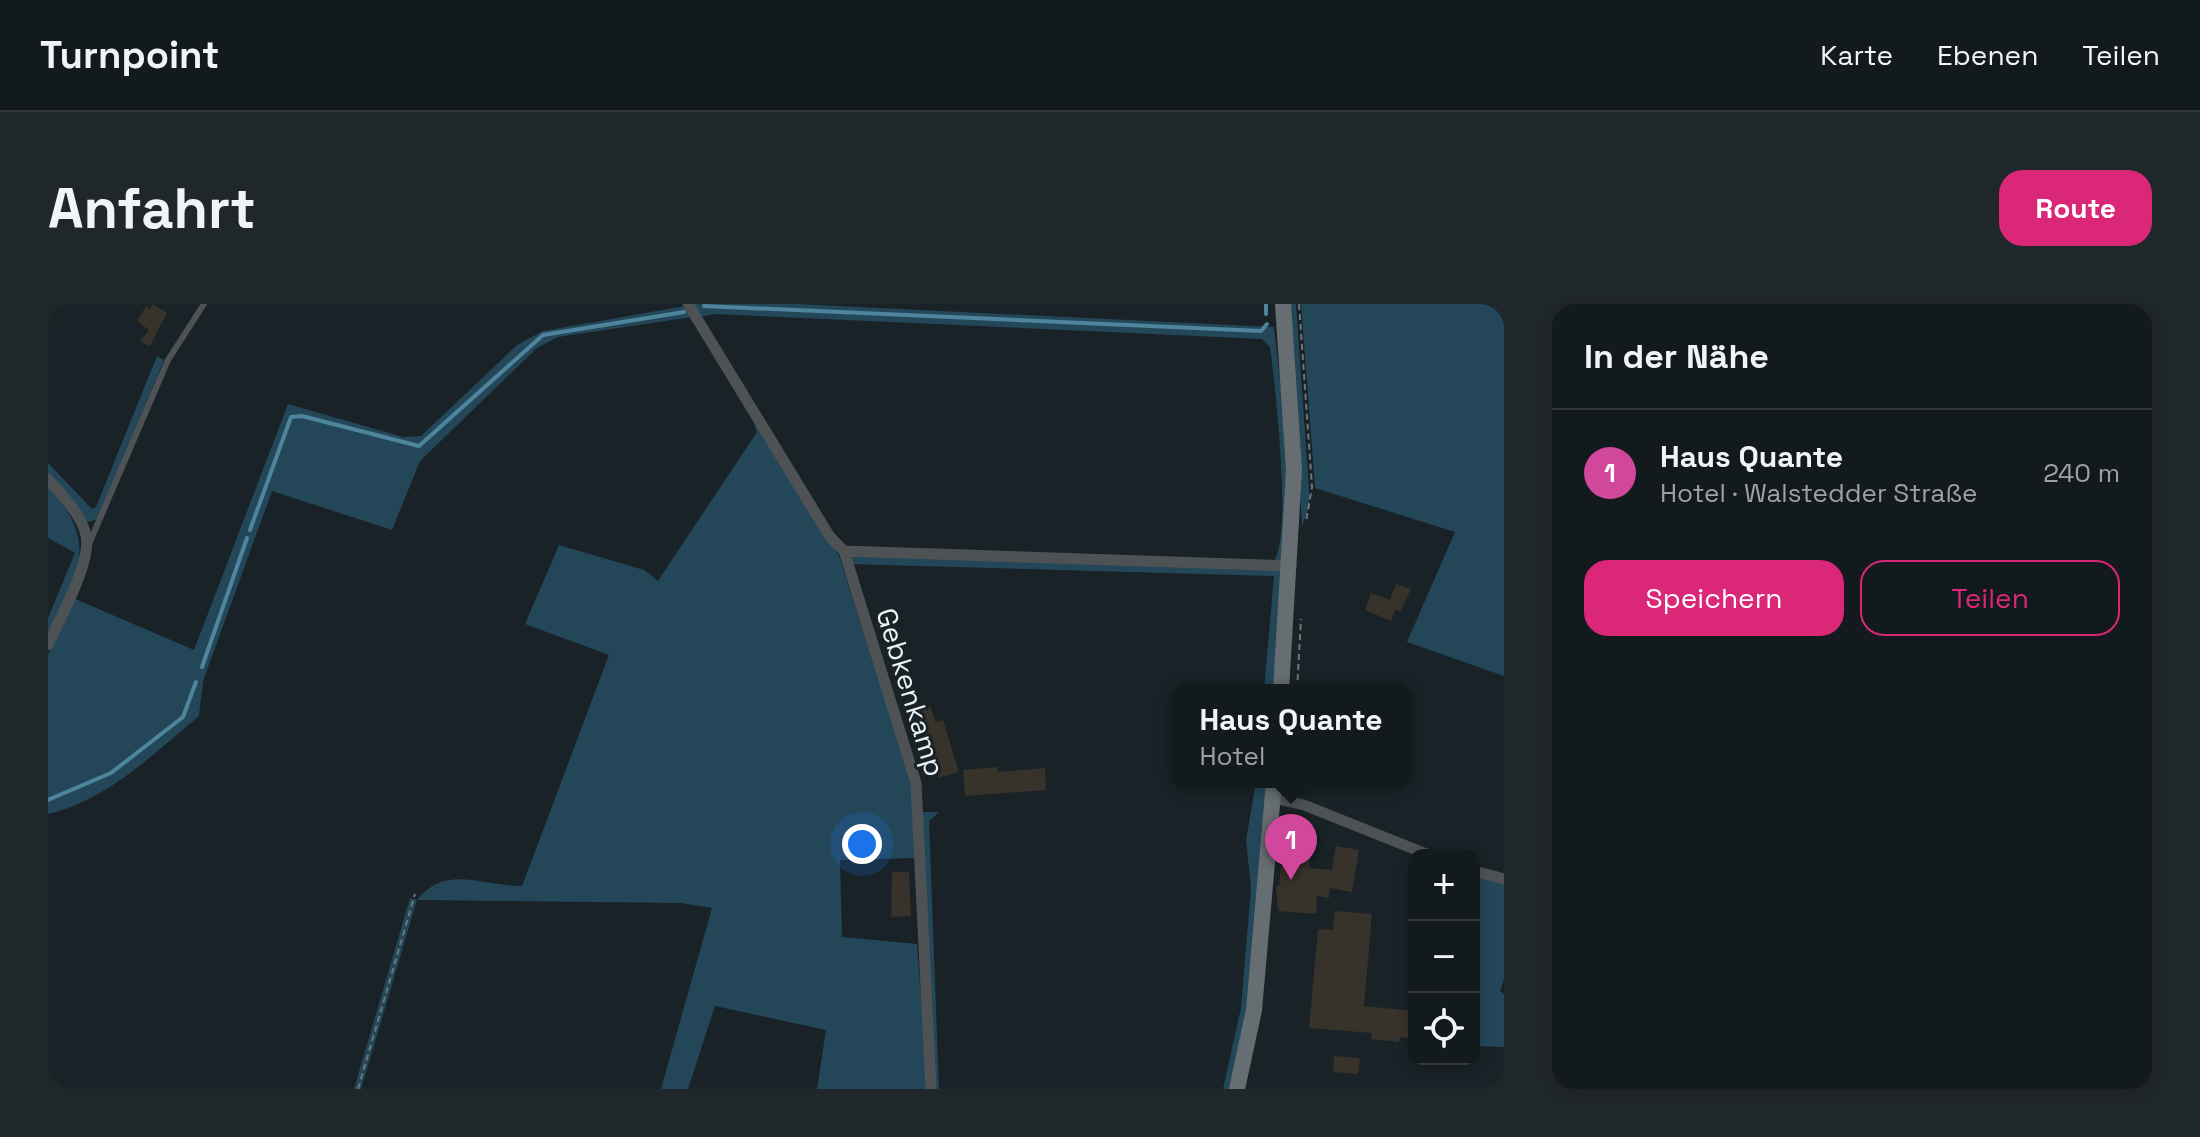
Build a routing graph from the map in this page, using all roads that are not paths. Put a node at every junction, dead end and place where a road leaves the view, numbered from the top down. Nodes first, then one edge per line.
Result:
1 (204, 304) edge
2 (688, 304) edge
3 (1283, 304) edge
4 (48, 479) edge
5 (86, 551) junction
6 (844, 551) junction
7 (1291, 566) junction
8 (48, 645) edge
9 (1281, 684) edge
10 (1273, 790) edge
11 (1414, 849) edge
12 (1480, 873) edge
13 (1504, 879) edge
14 (931, 1089) edge
15 (1237, 1089) edge

1 - 5 lane
2 - 6 street, Gebkenkamp
3 - 7 main road
4 - 5 street
5 - 8 street
6 - 7 street
6 - 14 street, Gebkenkamp
7 - 9 main road
10 - 11 street
10 - 15 main road
12 - 13 street

